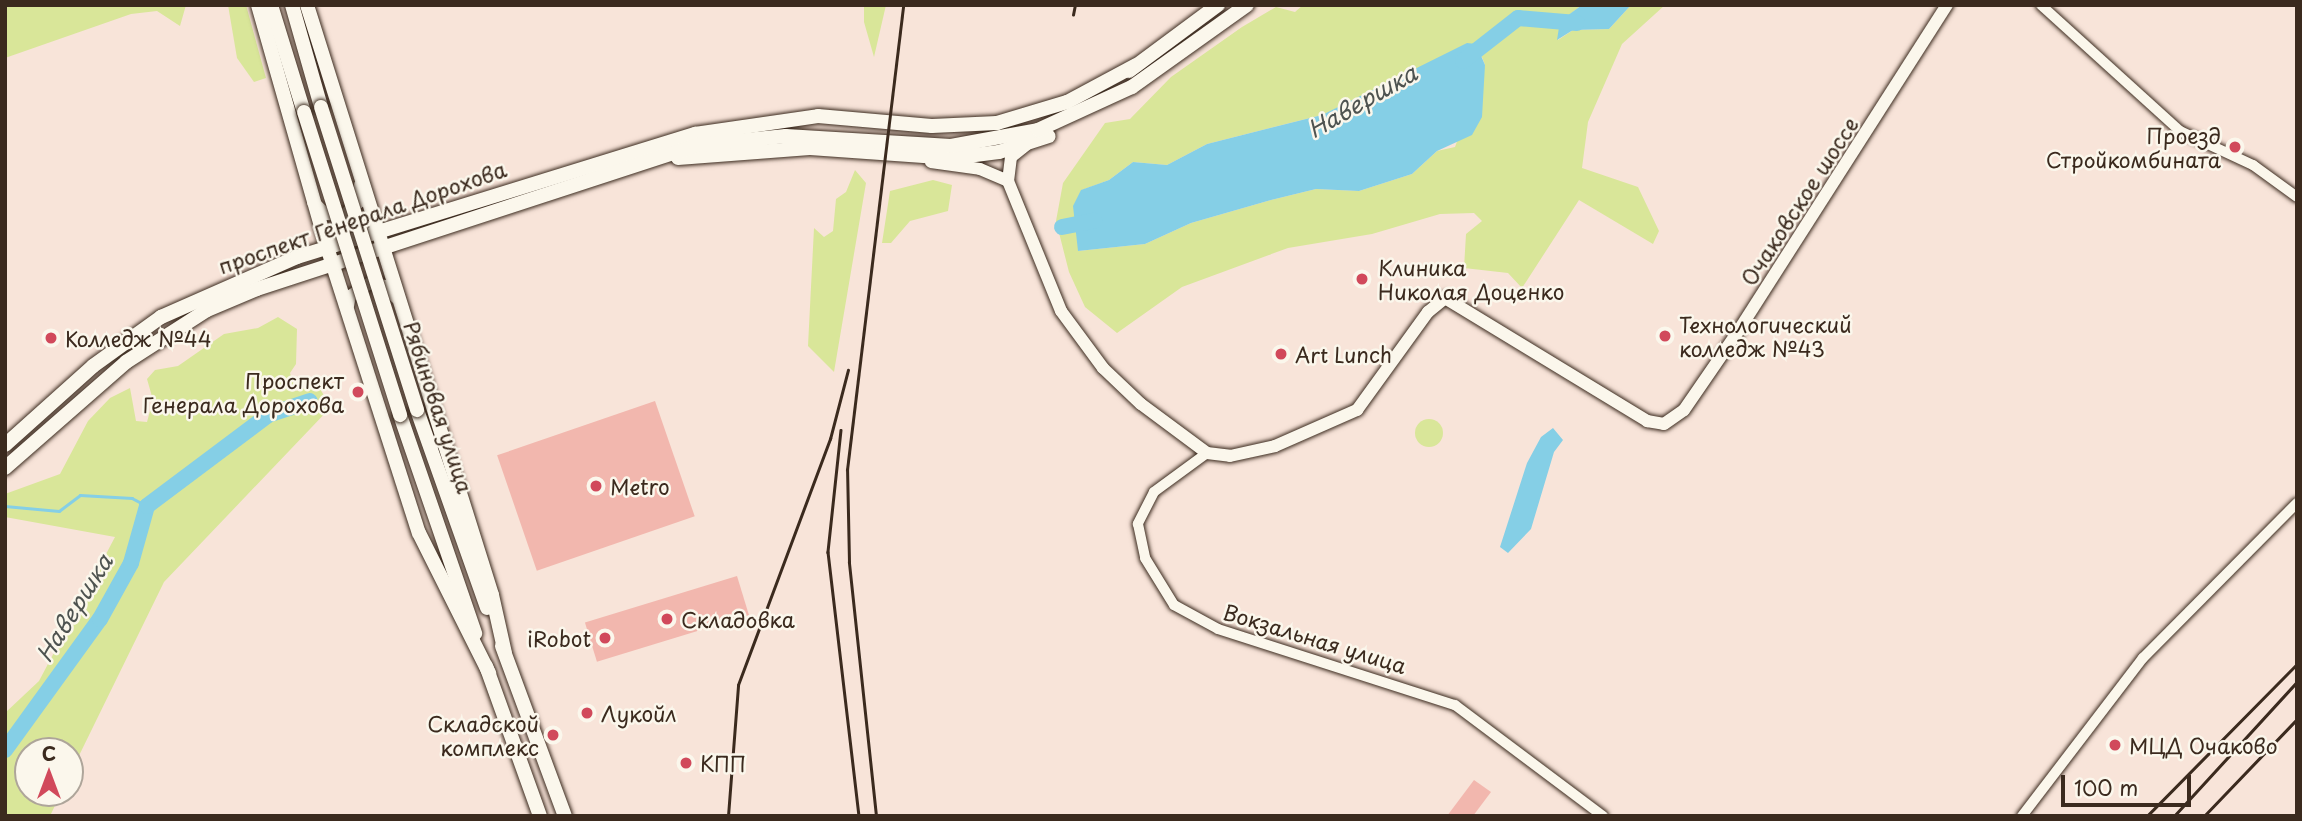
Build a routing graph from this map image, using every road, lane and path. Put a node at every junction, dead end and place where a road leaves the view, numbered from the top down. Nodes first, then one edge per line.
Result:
1 (258, 5) edge
2 (271, 5) edge
3 (292, 5) edge
4 (307, 5) edge
5 (1218, 5) edge
6 (1247, 5) edge
7 (1947, 5) edge
8 (2041, 5) edge
9 (1152, 74) junction
10 (1029, 143) junction
11 (888, 156) junction
12 (1007, 181) junction
13 (360, 185) junction
14 (567, 188) junction
15 (2297, 197) edge
16 (313, 201) junction
17 (375, 232) junction
18 (327, 247) junction
19 (380, 249) junction
20 (332, 264) junction
21 (396, 298) junction
22 (347, 311) junction
23 (5, 445) edge
24 (1207, 453) junction
25 (5, 468) edge
26 (2297, 503) edge
27 (505, 653) junction
28 (489, 673) junction
29 (540, 816) edge
30 (565, 816) edge
31 (1603, 816) edge
32 (2022, 816) edge

1 - 16 main road
2 - 28 main road, Рябиновая улица, bridge
3 - 27 main road, Рябиновая улица, bridge
4 - 13 main road
5 - 17 main road, проспект Генерала Дорохова
6 - 9 main road, проспект Генерала Дорохова
7 - 24 street, Очаковское шоссе
8 - 15 street
9 - 10 main road, проспект Генерала Дорохова
9 - 14 main road, проспект Генерала Дорохова
10 - 11 main road, проспект Генерала Дорохова
10 - 12 street
11 - 12 street
11 - 14 main road, проспект Генерала Дорохова
12 - 24 street
13 - 16 street
13 - 17 main road
14 - 19 main road, проспект Генерала Дорохова
16 - 18 main road
17 - 18 main road, проспект Генерала Дорохова
17 - 19 main road
18 - 20 main road
18 - 23 main road, проспект Генерала Дорохова
19 - 20 main road, проспект Генерала Дорохова
19 - 21 main road
20 - 22 main road
20 - 25 main road, проспект Генерала Дорохова
21 - 22 street
21 - 27 main road
22 - 28 main road
24 - 31 street, Вокзальная улица
26 - 32 street
27 - 30 main road, Рябиновая улица
28 - 29 main road, Рябиновая улица

